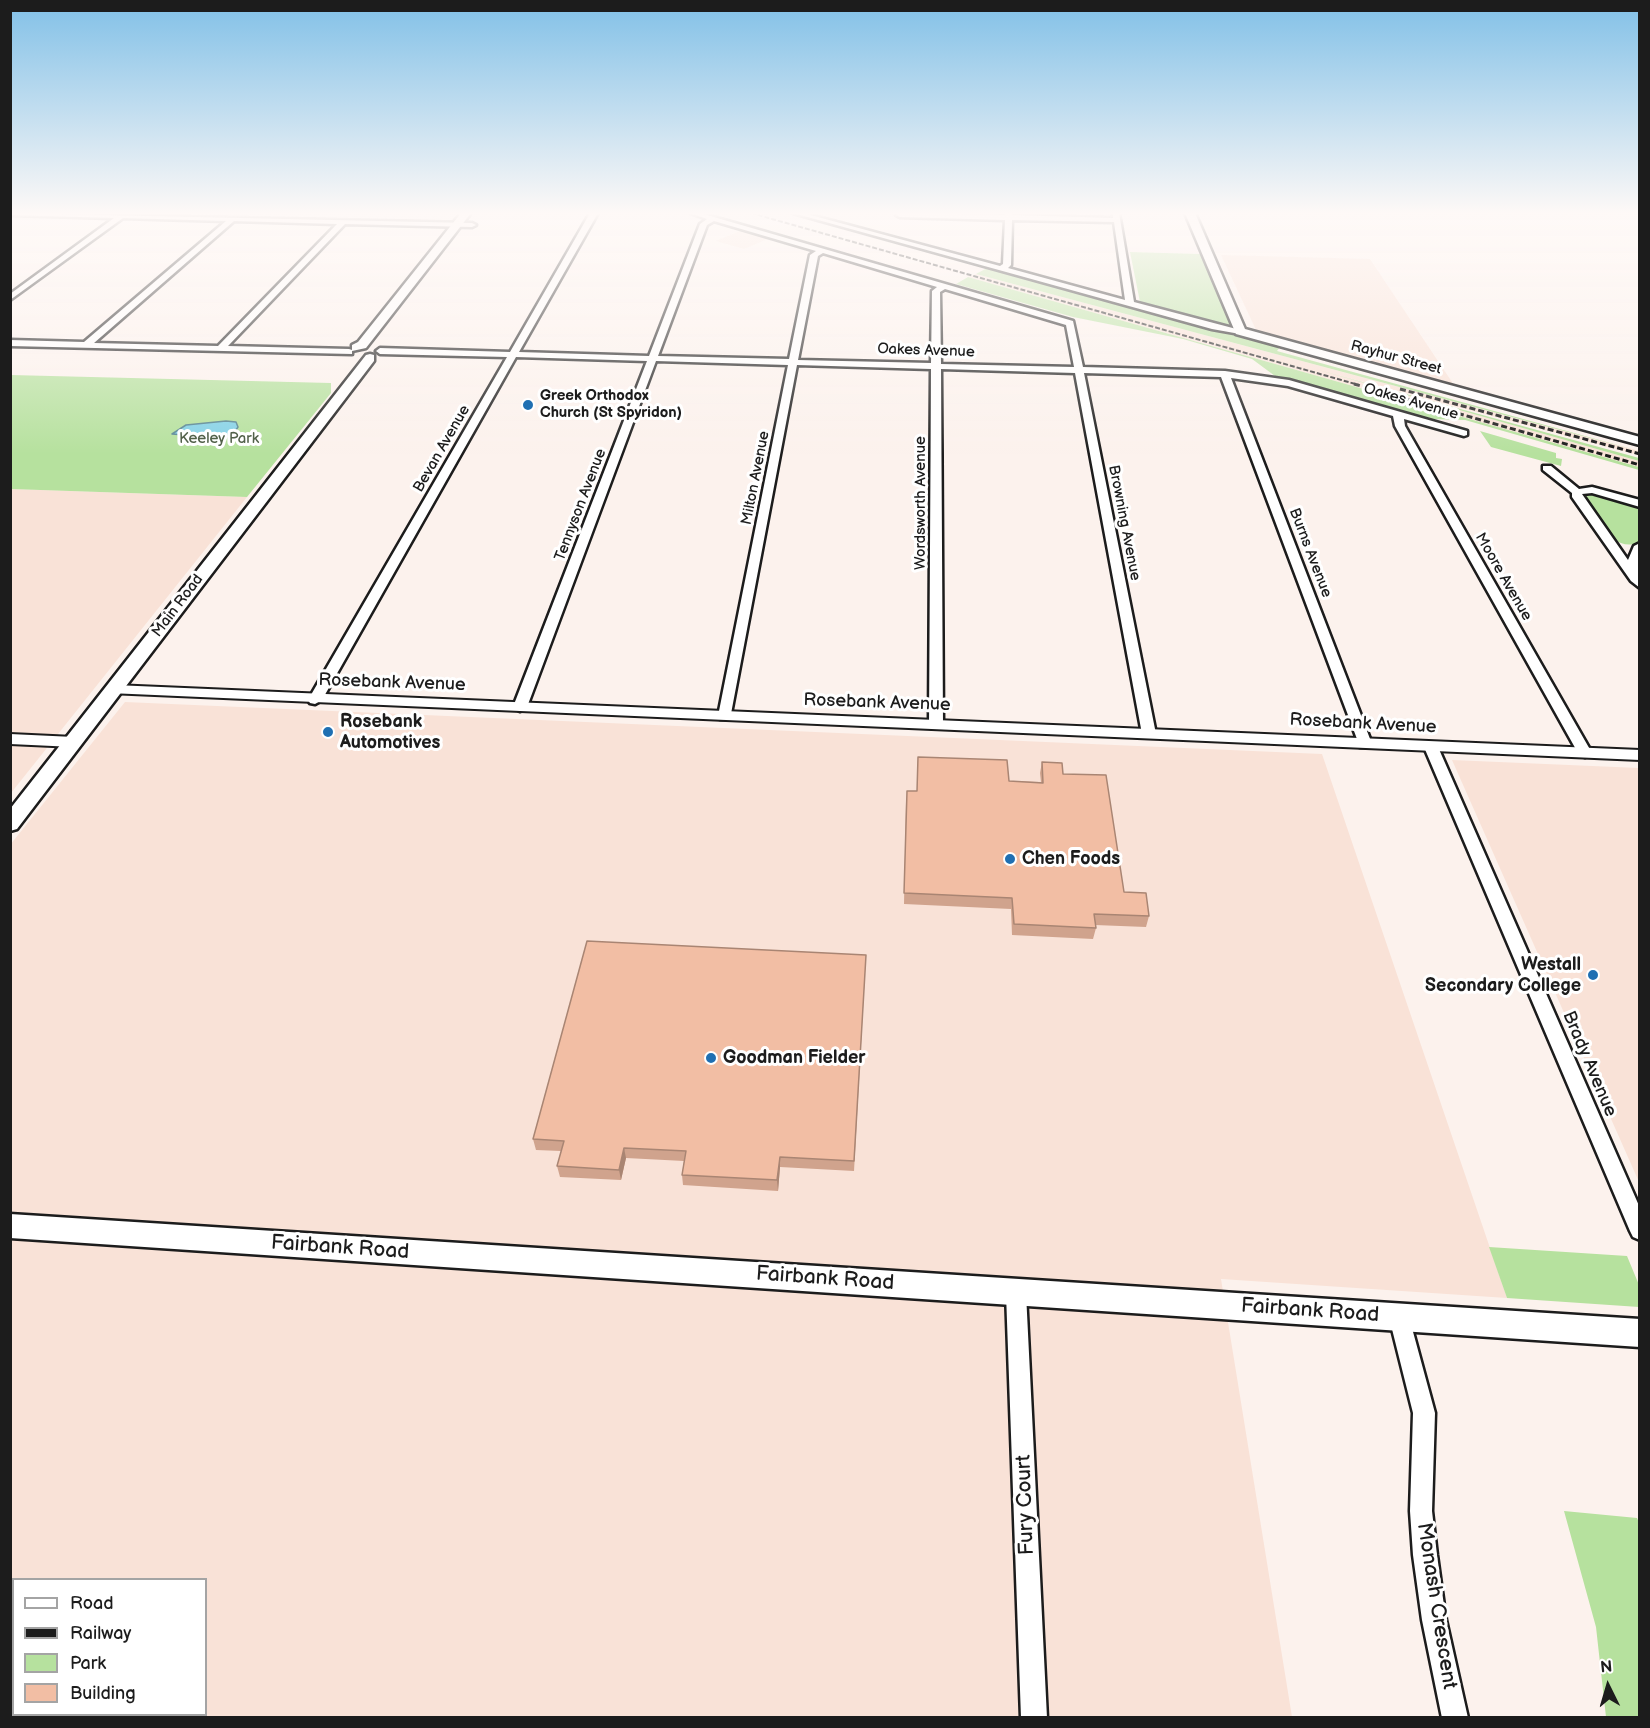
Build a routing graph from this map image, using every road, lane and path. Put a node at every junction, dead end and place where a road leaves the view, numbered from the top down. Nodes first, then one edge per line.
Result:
1 (146, 294) edge
2 (274, 294) edge
3 (403, 294) edge
4 (548, 294) edge
5 (677, 294) edge
6 (807, 294) edge
7 (936, 294) edge
8 (975, 294) edge
9 (1094, 294) edge
10 (1129, 294) edge
11 (1224, 294) edge
12 (1130, 303) junction
13 (396, 322) dead end
14 (1240, 331) junction
15 (10, 343) edge
16 (86, 345) junction
17 (220, 349) junction
18 (365, 353) junction
19 (513, 355) junction
20 (653, 358) junction
21 (794, 362) junction
22 (936, 366) junction
23 (1080, 370) junction
24 (1226, 374) junction
25 (1398, 415) junction
26 (1464, 433) dead end
27 (1640, 441) edge
28 (1547, 468) dead end
29 (1577, 492) junction
30 (1640, 504) edge
31 (1609, 542) junction
32 (1639, 547) edge
33 (1637, 582) edge
34 (114, 690) junction
35 (315, 700) junction
36 (520, 707) junction
37 (725, 716) junction
38 (936, 725) junction
39 (1149, 734) junction
40 (10, 739) edge
41 (74, 742) junction
42 (1365, 744) junction
43 (1431, 747) junction
44 (1585, 753) junction
45 (1640, 755) edge
46 (10, 824) edge
47 (10, 1226) edge
48 (1640, 1231) edge
49 (1016, 1293) junction
50 (1399, 1317) junction
51 (1640, 1333) edge
52 (1034, 1718) edge
53 (1455, 1718) edge

1 - 16 street
2 - 17 street
3 - 18 main road, Main Road
4 - 19 street, Bevan Avenue
5 - 20 street, Tennyson Avenue
6 - 21 street, Milton Avenue
7 - 22 street, Wordsworth Avenue
8 - 23 street, Browning Avenue
9 - 12 street, Rayhur Street
10 - 12 street
11 - 14 main road
12 - 14 street, Rayhur Street
13 - 18 main road, Main Road
14 - 27 main road, Rayhur Street
15 - 16 street, Oakes Avenue
16 - 17 street, Oakes Avenue
17 - 18 street, Oakes Avenue
18 - 19 street, Oakes Avenue
18 - 34 main road, Main Road
19 - 20 street, Oakes Avenue
19 - 35 street, Bevan Avenue
20 - 21 street, Oakes Avenue
20 - 36 street, Tennyson Avenue
21 - 22 street, Oakes Avenue
21 - 37 street, Milton Avenue
22 - 23 street, Oakes Avenue
22 - 38 street, Wordsworth Avenue
23 - 24 street, Oakes Avenue
23 - 39 street, Browning Avenue
24 - 25 street, Oakes Avenue
24 - 42 street, Burns Avenue
25 - 26 street, Oakes Avenue
25 - 44 street, Moore Avenue
28 - 29 street
29 - 30 street
29 - 31 street
31 - 32 street
31 - 33 street
32 - 33 street
34 - 35 street, Rosebank Avenue
34 - 41 main road, Main Road
35 - 36 street, Rosebank Avenue
36 - 37 street, Rosebank Avenue
37 - 38 street, Rosebank Avenue
38 - 39 street, Rosebank Avenue
39 - 42 street, Rosebank Avenue
40 - 41 street
41 - 46 main road, Main Road
42 - 43 street, Rosebank Avenue
43 - 44 street, Rosebank Avenue
43 - 48 street, Brady Avenue
44 - 45 street, Rosebank Avenue
47 - 49 main road, Fairbank Road
49 - 50 main road, Fairbank Road
49 - 52 street, Fury Court
50 - 51 main road, Fairbank Road
50 - 53 street, Monash Crescent

